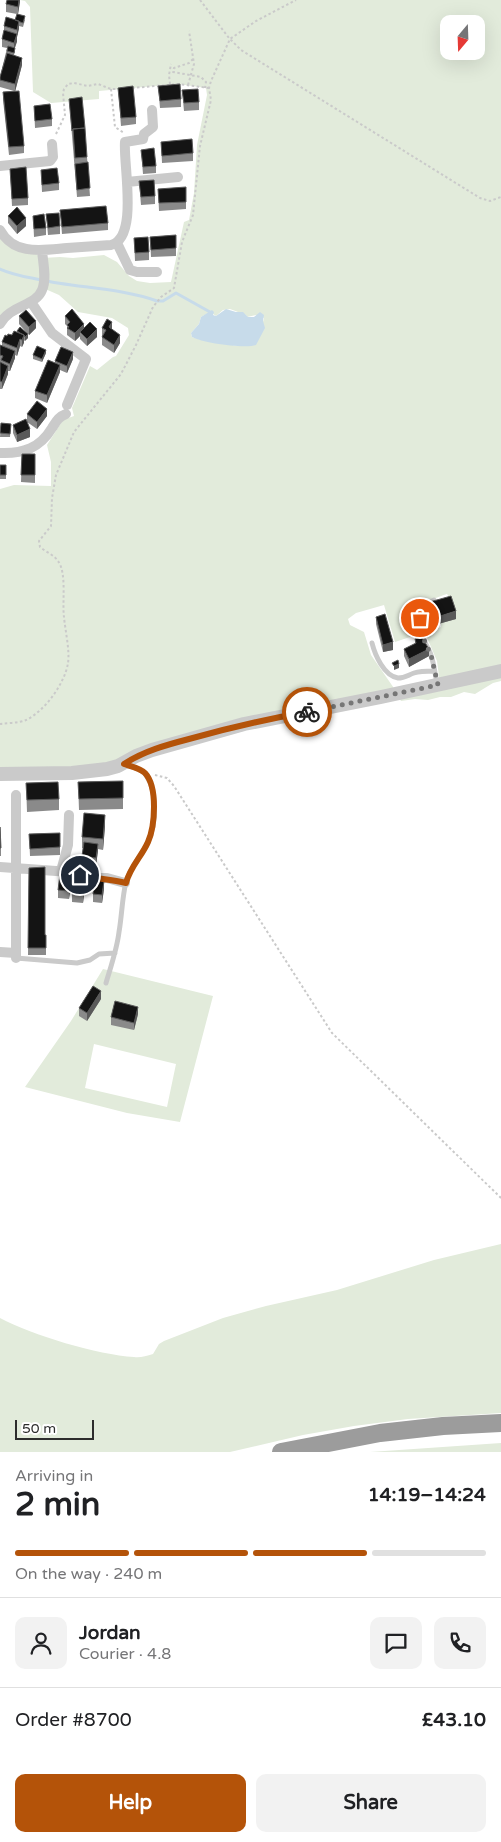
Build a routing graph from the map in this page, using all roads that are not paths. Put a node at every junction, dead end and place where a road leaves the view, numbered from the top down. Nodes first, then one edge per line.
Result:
1 (152, 110) dead end
2 (52, 144) road end
3 (0, 166) edge
4 (178, 177) dead end
5 (127, 182) junction
6 (0, 230) edge
7 (117, 242) junction
8 (42, 251) junction
9 (157, 272) dead end
10 (31, 302) junction
11 (0, 324) edge
12 (0, 453) edge
13 (434, 600) edge
14 (372, 643) dead end
15 (434, 671) junction
16 (501, 671) edge
17 (438, 685) junction
18 (124, 764) junction
19 (0, 774) edge
20 (16, 795) dead end
21 (69, 815) dead end
22 (0, 867) edge
23 (16, 868) junction
24 (61, 871) junction
25 (126, 883) junction
26 (0, 952) edge
27 (115, 953) junction
28 (16, 955) junction
29 (106, 983) dead end
30 (501, 1423) edge
31 (281, 1452) edge

1 - 5 street
2 - 3 street
4 - 5 street
5 - 7 street
6 - 8 street
7 - 8 street
7 - 9 street
8 - 10 street
10 - 11 street
10 - 12 street
13 - 15 lane
14 - 15 lane
15 - 17 lane
16 - 17 street
17 - 18 street
18 - 19 street
18 - 25 lane
20 - 23 street
21 - 24 street
22 - 23 street
23 - 24 street
23 - 28 street
24 - 25 street
25 - 27 lane
26 - 28 street
27 - 28 lane
27 - 29 lane
30 - 31 highway

